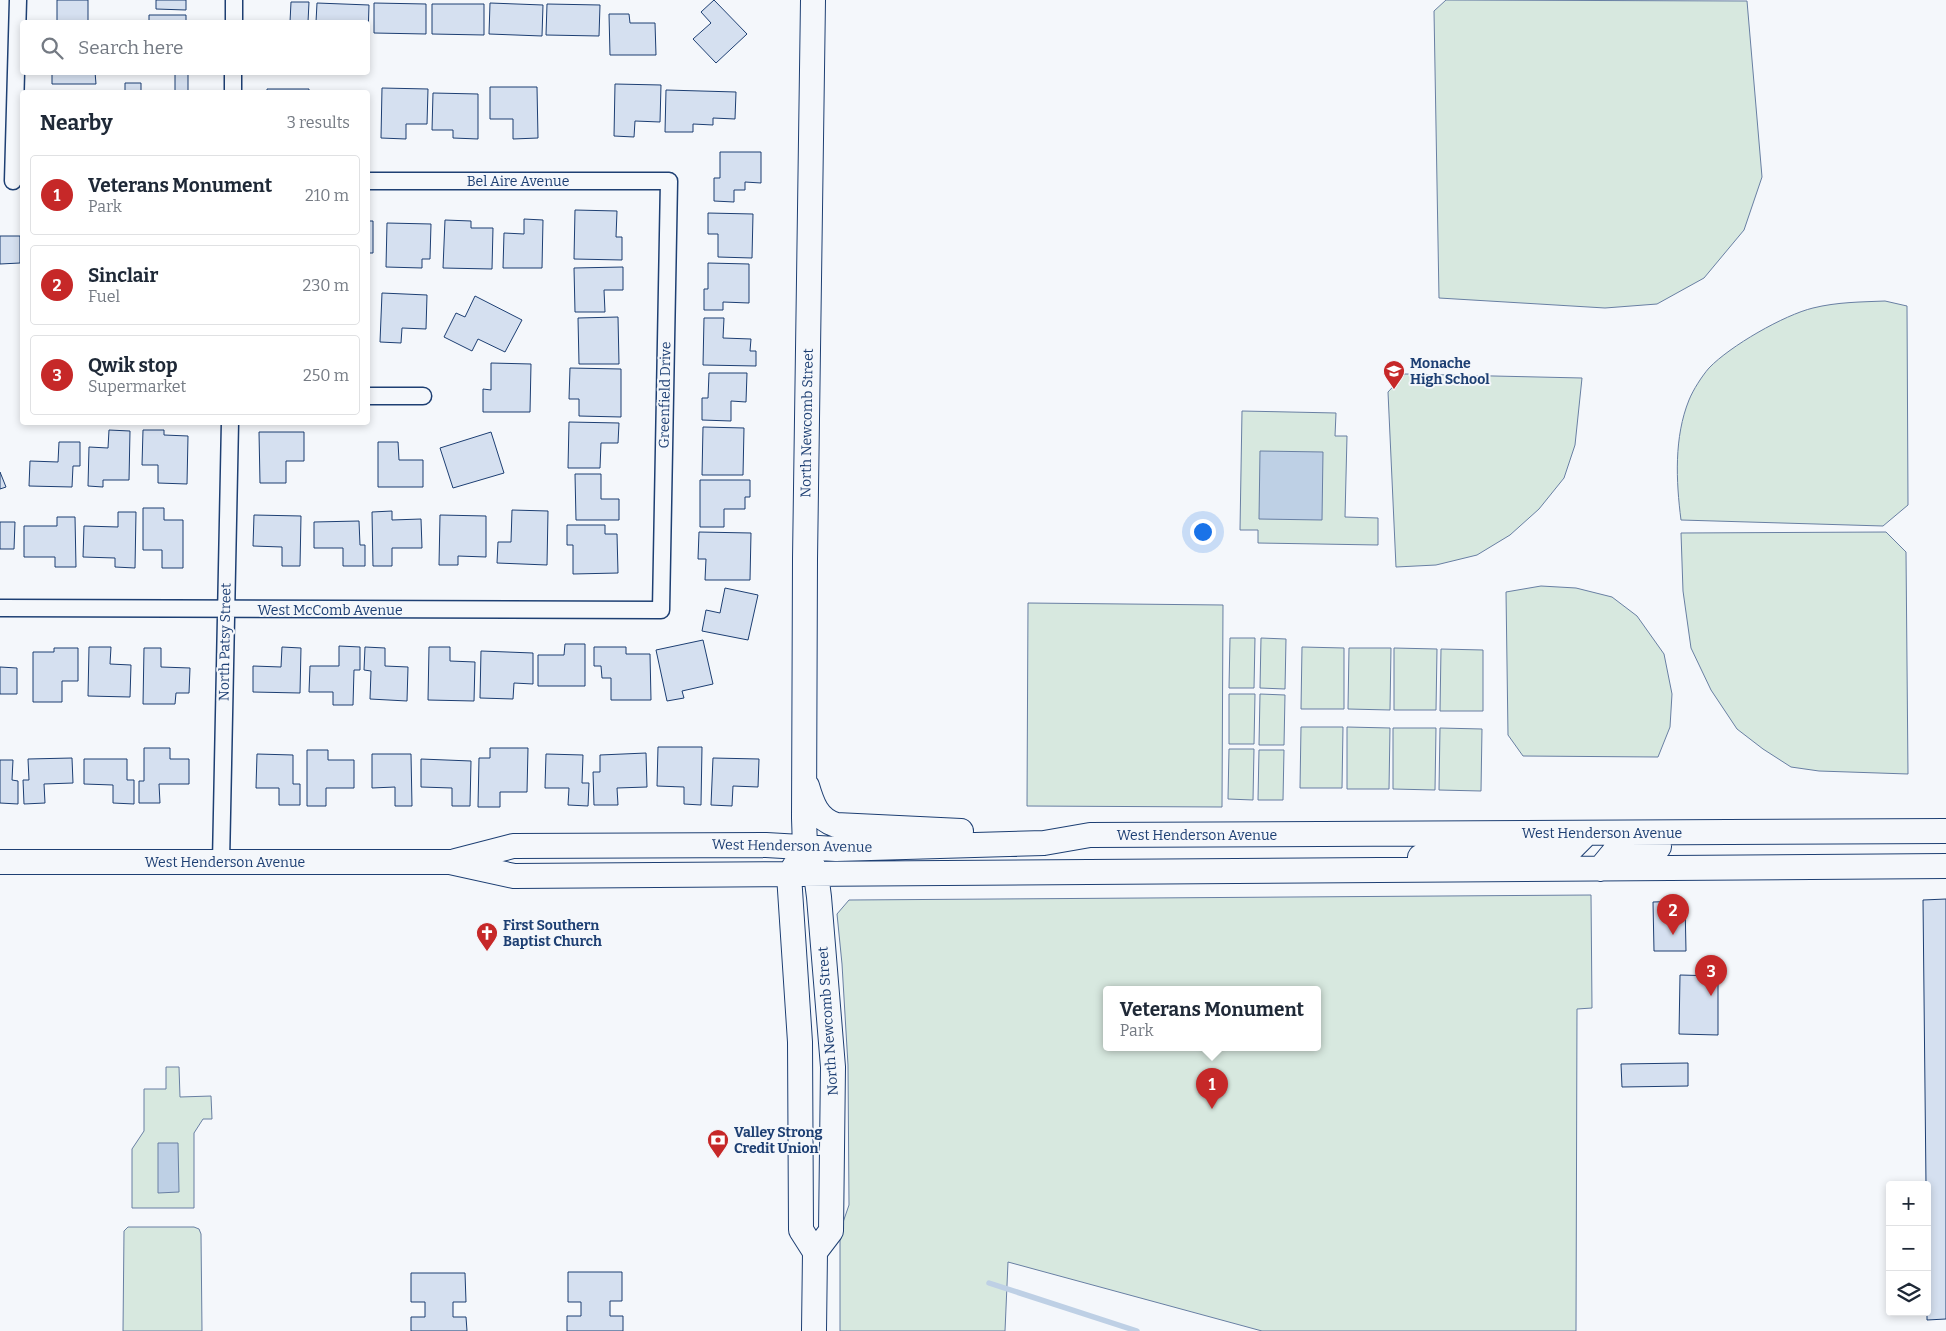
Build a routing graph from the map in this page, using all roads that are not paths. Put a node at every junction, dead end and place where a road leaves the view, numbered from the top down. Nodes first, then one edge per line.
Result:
1 (18, 0) edge
2 (234, 0) edge
3 (813, 0) edge
4 (234, 20) edge
5 (233, 75) edge
6 (233, 90) edge
7 (12, 181) edge
8 (370, 181) edge
9 (669, 181) joint
10 (370, 396) edge
11 (423, 396) dead end
12 (230, 425) edge
13 (0, 608) edge
14 (226, 610) junction
15 (661, 610) joint
16 (804, 775) junction
17 (1840, 831) junction
18 (1946, 831) edge
19 (1587, 833) junction
20 (1090, 835) junction
21 (805, 847) junction
22 (0, 862) edge
23 (221, 862) junction
24 (450, 862) junction
25 (1946, 866) edge
26 (1600, 869) junction
27 (1386, 870) junction
28 (816, 874) junction
29 (789, 875) junction
30 (800, 1091) junction
31 (832, 1200) junction
32 (814, 1252) junction
33 (814, 1331) edge

1 - 7 street
2 - 4 street
3 - 16 main road, North Newcomb Street
5 - 6 street
8 - 9 street, Bel Aire Avenue
9 - 15 street, Greenfield Drive
10 - 11 street
12 - 14 street, North Patsy Street
13 - 14 street, West McComb Avenue
14 - 15 street, West McComb Avenue
14 - 23 street, North Patsy Street
16 - 20 main road
16 - 21 main road, North Newcomb Street
17 - 18 main road, West Henderson Avenue
17 - 19 main road, West Henderson Avenue
17 - 26 main road
19 - 20 main road, West Henderson Avenue
19 - 27 main road
20 - 21 main road, West Henderson Avenue
21 - 24 main road, West Henderson Avenue
21 - 28 main road, North Newcomb Street
21 - 29 main road
22 - 23 main road, West Henderson Avenue
23 - 24 main road, West Henderson Avenue
24 - 29 main road, West Henderson Avenue
25 - 26 main road, West Henderson Avenue
26 - 27 main road, West Henderson Avenue
27 - 28 main road, West Henderson Avenue
28 - 29 main road, West Henderson Avenue
28 - 31 main road, North Newcomb Street
29 - 30 main road, North Newcomb Street
30 - 31 main road
30 - 32 main road, North Newcomb Street
31 - 32 main road, North Newcomb Street
32 - 33 main road

